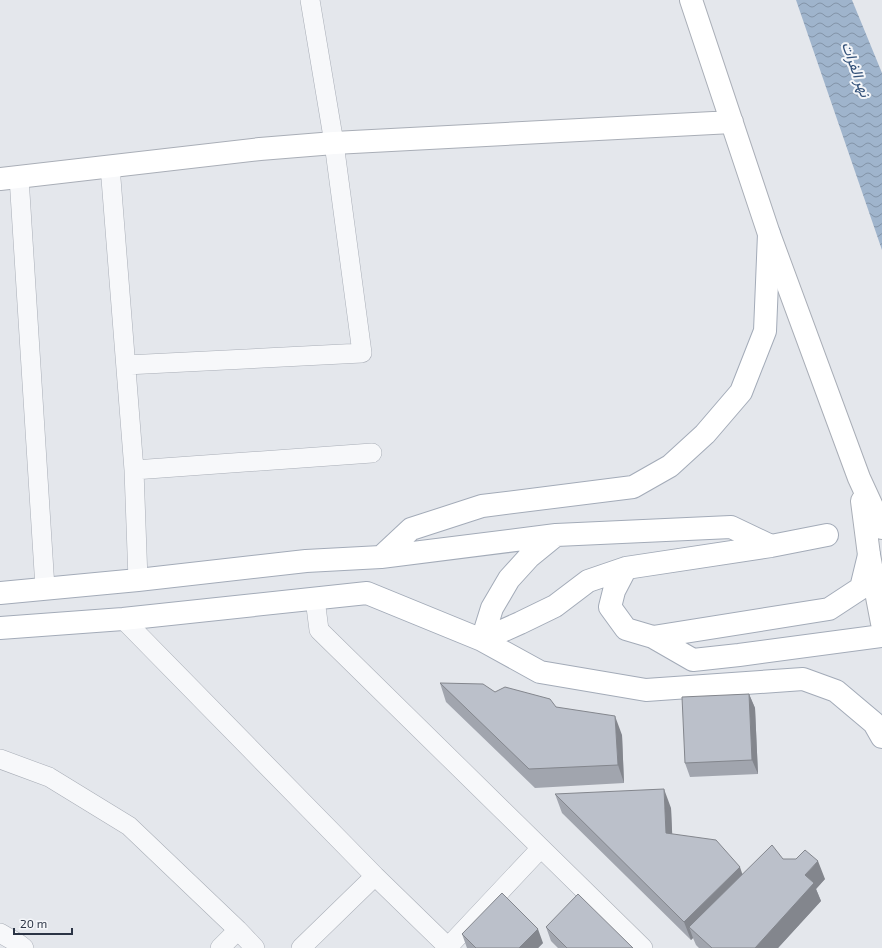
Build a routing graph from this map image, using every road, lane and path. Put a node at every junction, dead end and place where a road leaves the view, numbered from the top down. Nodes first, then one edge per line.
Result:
1 (310, 0) edge
2 (691, 0) edge
3 (732, 122) junction
4 (334, 143) junction
5 (110, 166) junction
6 (9, 178) edge
7 (769, 234) junction
8 (126, 364) junction
9 (372, 453) dead end
10 (134, 470) junction
11 (859, 478) junction
12 (882, 528) edge
13 (827, 534) dead end
14 (556, 535) junction
15 (771, 546) junction
16 (869, 556) junction
17 (381, 557) junction
18 (626, 568) junction
19 (138, 580) junction
20 (46, 588) junction
21 (0, 593) edge
22 (315, 598) junction
23 (123, 618) junction
24 (882, 623) edge
25 (0, 628) edge
26 (882, 636) edge
27 (653, 637) junction
28 (482, 640) junction
29 (882, 737) edge
30 (0, 758) edge
31 (540, 848) junction
32 (375, 876) junction
33 (238, 930) junction
34 (0, 933) edge
35 (449, 947) edge
36 (24, 948) edge
37 (220, 948) edge
38 (255, 948) edge
39 (301, 948) edge
40 (643, 948) edge

1 - 4 street
2 - 3 main road
3 - 4 main road
3 - 7 main road
4 - 5 main road
4 - 8 street
5 - 6 main road
5 - 8 street
6 - 20 street
7 - 11 main road
7 - 17 main road
8 - 10 street
9 - 10 street
10 - 19 street
11 - 12 main road
11 - 16 main road
13 - 15 main road
14 - 15 main road
14 - 17 main road
14 - 28 main road
15 - 18 main road
16 - 24 main road
16 - 27 main road
17 - 19 main road
18 - 27 main road
18 - 28 main road
19 - 20 main road
20 - 21 main road
22 - 23 main road
22 - 28 main road
22 - 31 street
23 - 25 main road
23 - 32 street
26 - 27 main road
28 - 29 main road
30 - 33 street
31 - 35 street
31 - 40 street
32 - 35 street
32 - 39 street
33 - 37 street
33 - 38 street
34 - 36 street

